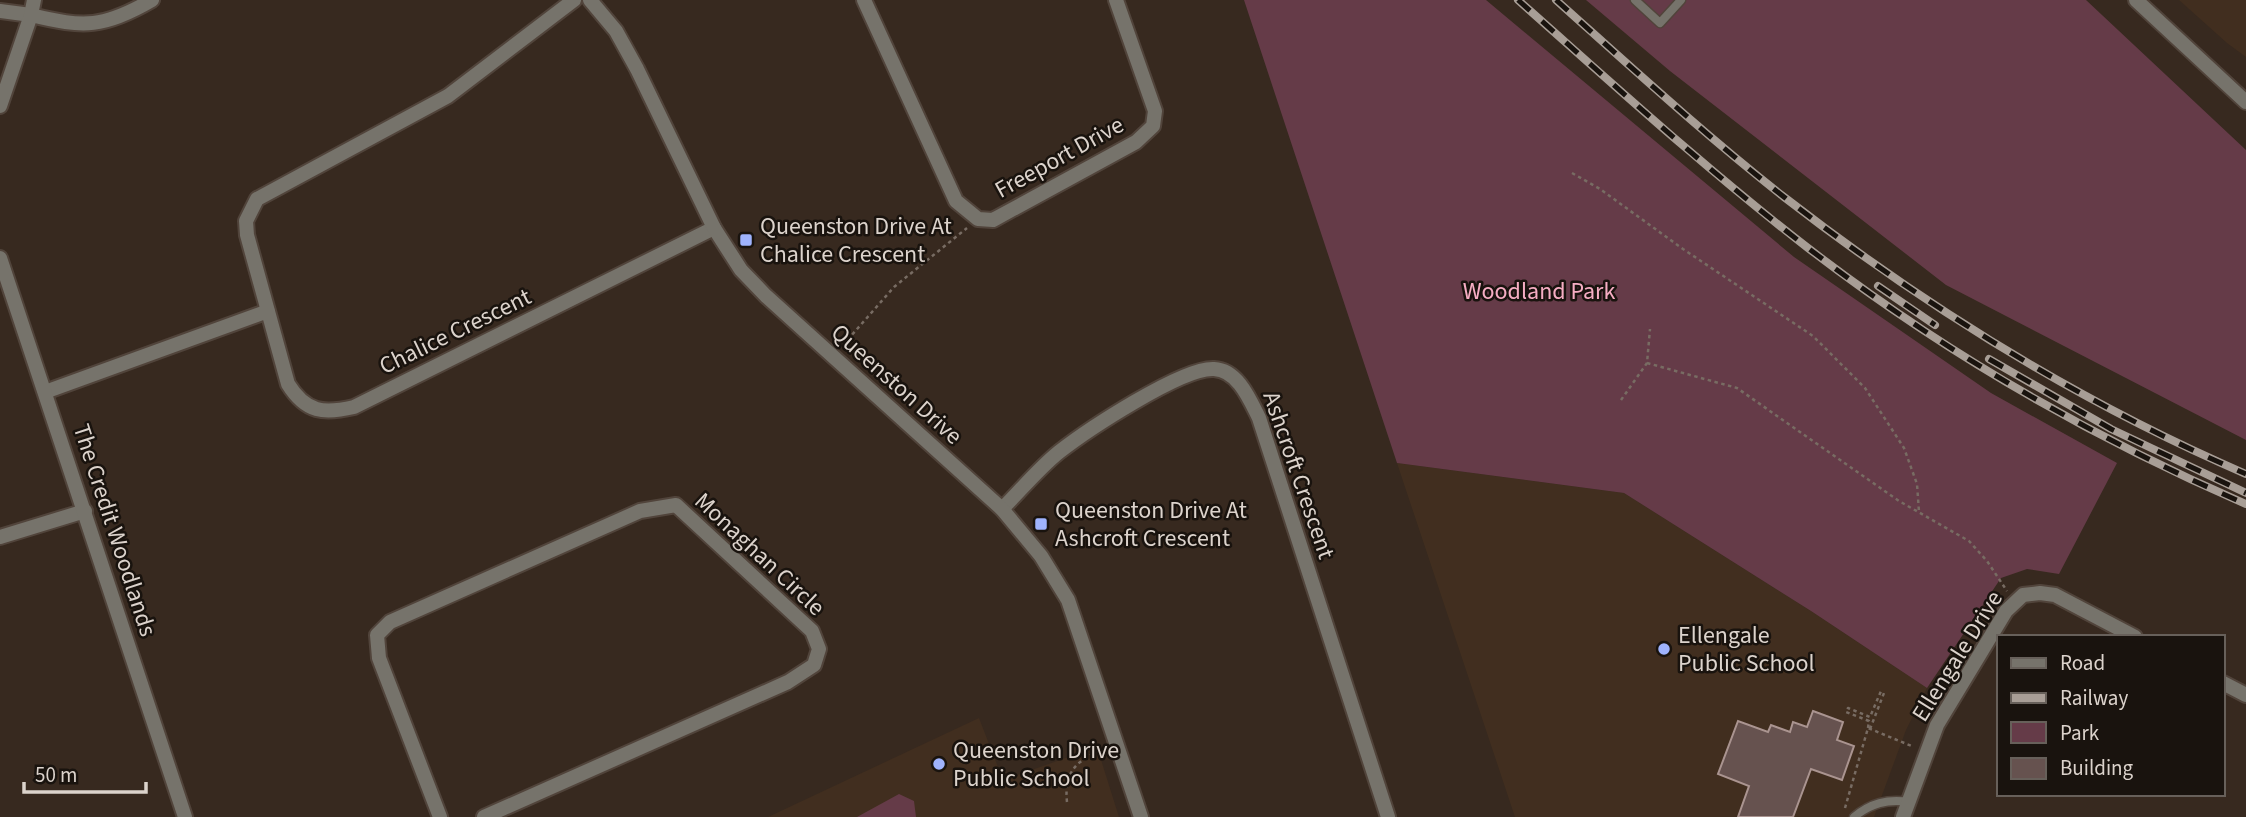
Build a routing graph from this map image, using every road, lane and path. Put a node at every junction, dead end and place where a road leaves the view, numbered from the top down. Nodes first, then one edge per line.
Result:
1 (34, 0) edge
2 (152, 0) edge
3 (574, 0) edge
4 (590, 0) edge
5 (864, 0) edge
6 (1116, 0) edge
7 (1635, 0) edge
8 (1681, 0) edge
9 (2136, 0) edge
10 (0, 11) edge
11 (31, 15) junction
12 (2246, 102) edge
13 (0, 106) edge
14 (1572, 173) dead end
15 (978, 219) junction
16 (714, 228) junction
17 (0, 257) edge
18 (268, 311) junction
19 (1650, 328) dead end
20 (833, 356) junction
21 (1647, 363) junction
22 (45, 392) junction
23 (1622, 400) dead end
24 (1002, 509) junction
25 (85, 511) junction
26 (1919, 512) junction
27 (0, 537) edge
28 (2015, 603) junction
29 (2131, 635) edge
30 (2225, 684) edge
31 (2246, 695) edge
32 (1869, 729) junction
33 (1117, 744) junction
34 (1927, 752) junction
35 (1067, 802) dead end
36 (1909, 802) junction
37 (1842, 814) dead end
38 (185, 817) edge
39 (439, 817) edge
40 (484, 817) edge
41 (1141, 817) edge
42 (1388, 817) edge
43 (1854, 817) edge
44 (1903, 817) edge

1 - 11 street
2 - 11 street
3 - 18 street, Chalice Crescent
4 - 16 street, Queenston Drive
5 - 15 street
6 - 15 street, Freeport Drive
7 - 8 lane
9 - 12 street
10 - 11 street
11 - 13 street
14 - 26 path
15 - 20 path
16 - 18 street, Chalice Crescent
16 - 20 street, Queenston Drive
17 - 22 street, The Credit Woodlands
18 - 22 street
19 - 21 path
20 - 24 street, Queenston Drive
21 - 23 path
21 - 26 path
22 - 25 street, The Credit Woodlands
24 - 33 street, Queenston Drive
24 - 42 street, Ashcroft Crescent
25 - 27 street
25 - 38 street, The Credit Woodlands
26 - 28 path
28 - 29 street, Ellengale Drive
28 - 34 street, Ellengale Drive
30 - 31 street
32 - 32 path
32 - 34 path
32 - 37 path
33 - 35 path
33 - 41 street, Queenston Drive
34 - 36 street, Ellengale Drive
36 - 43 lane
36 - 44 street, Ellengale Drive
39 - 40 street, Monaghan Circle

